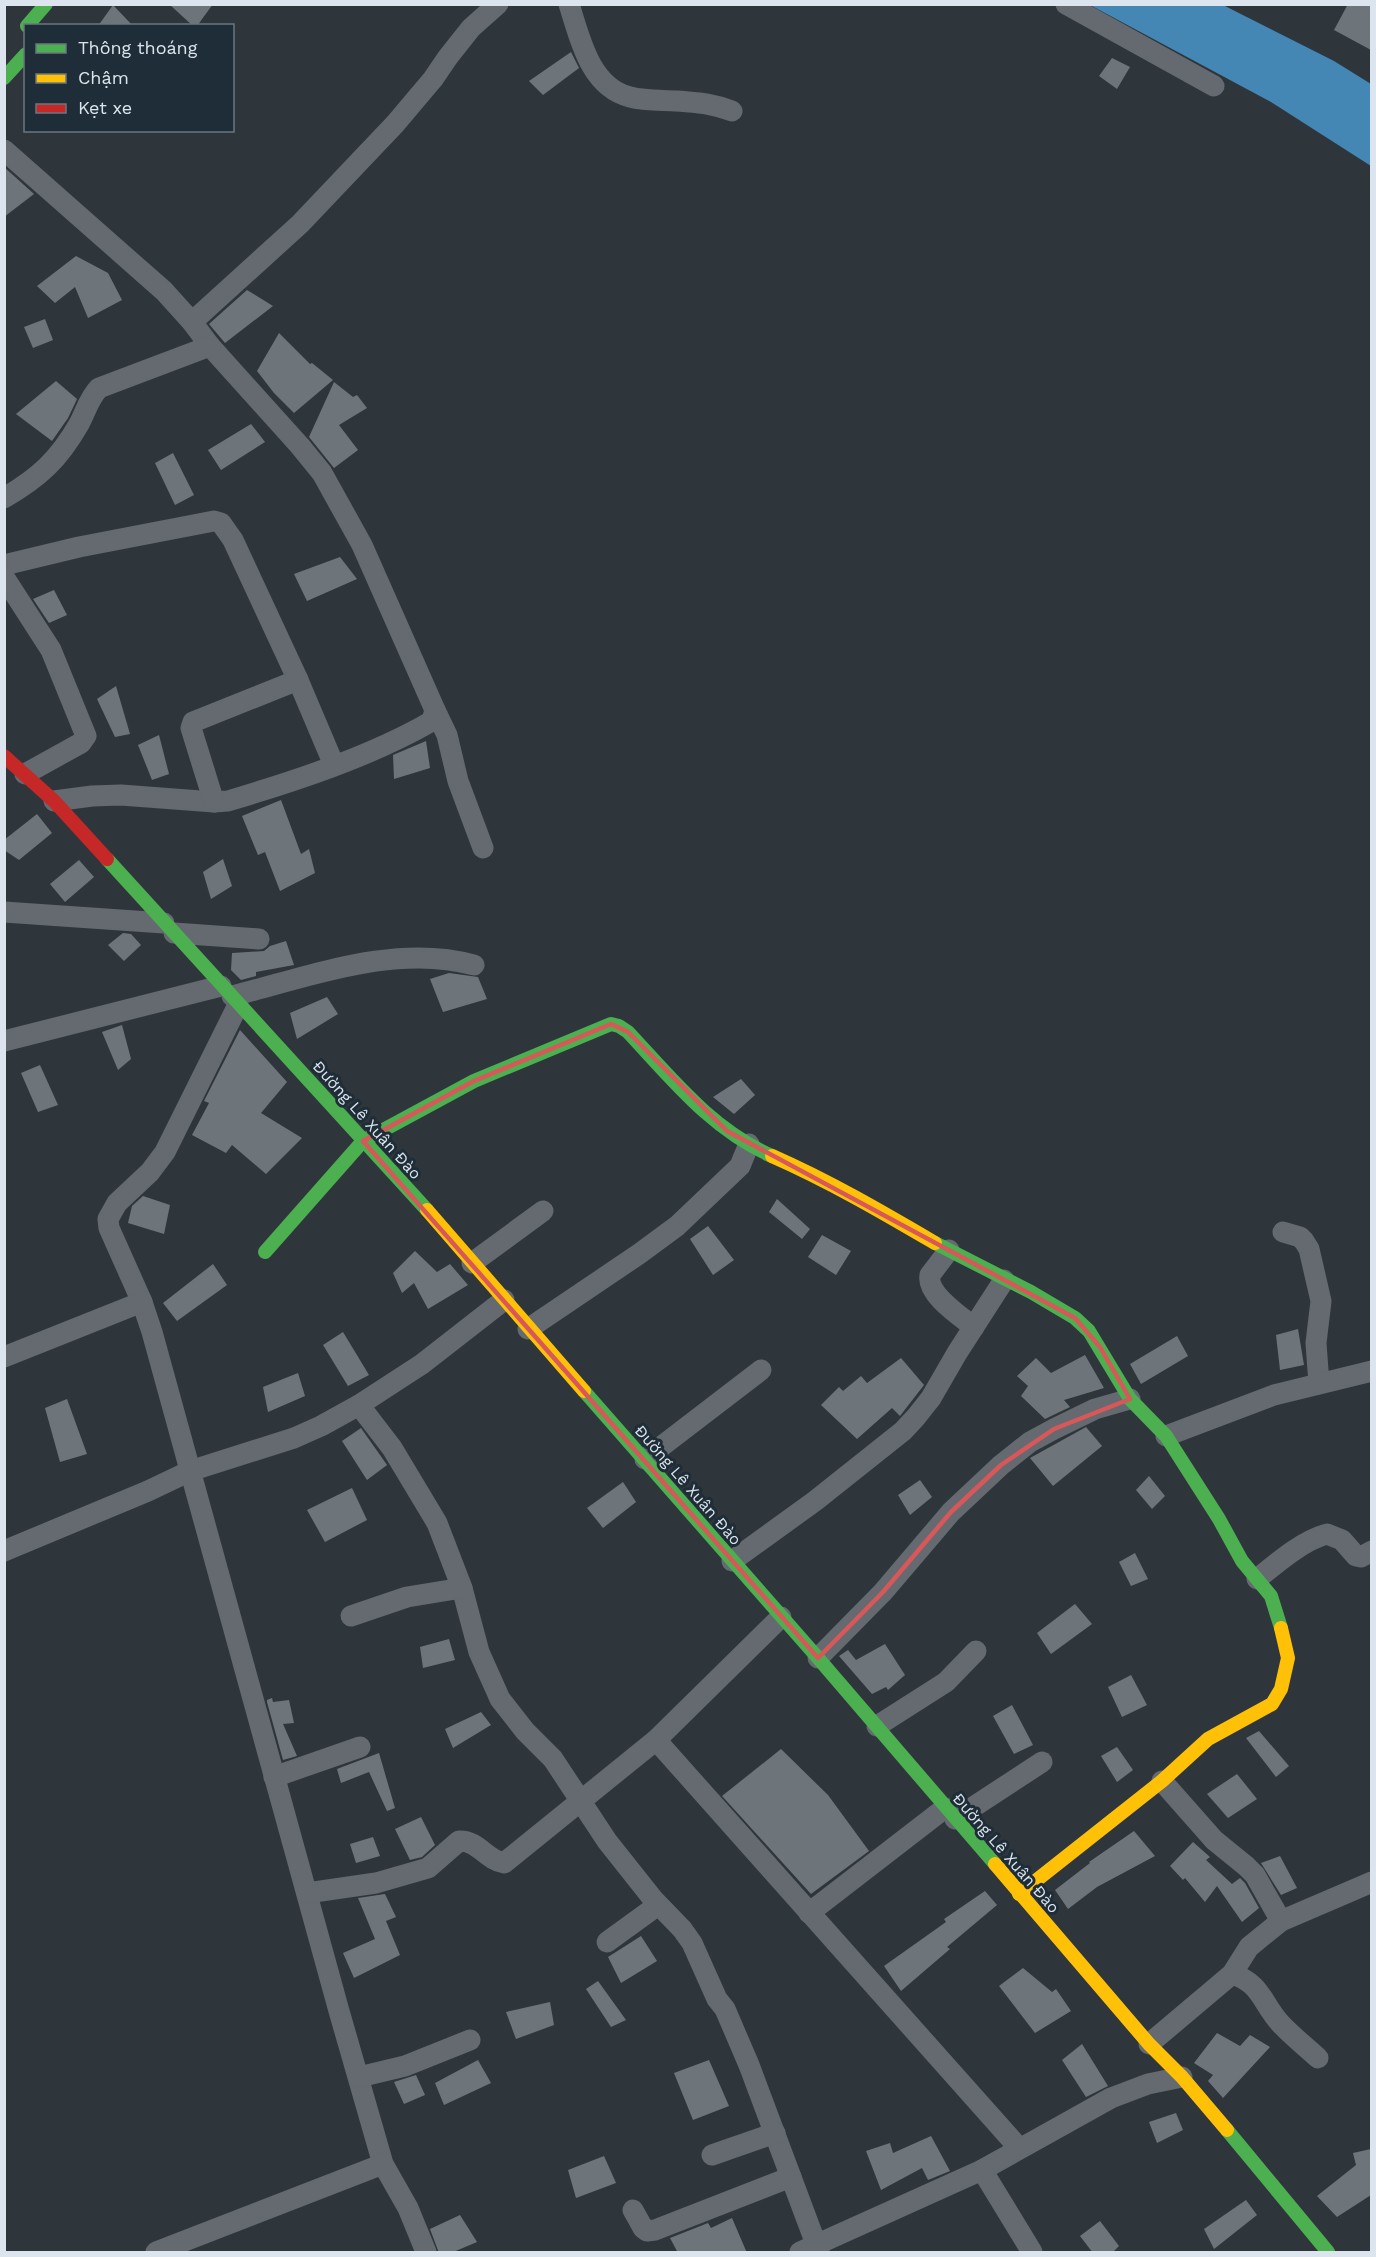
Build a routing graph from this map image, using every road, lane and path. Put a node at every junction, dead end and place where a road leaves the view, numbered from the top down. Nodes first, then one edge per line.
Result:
1 (46, 4) edge
2 (498, 4) edge
3 (569, 4) edge
4 (1066, 4) edge
5 (28, 24) edge
6 (24, 56) edge
7 (4, 78) edge
8 (1214, 86) dead end
9 (732, 111) dead end
10 (4, 150) edge
11 (192, 321) junction
12 (210, 346) junction
13 (4, 498) edge
14 (4, 565) edge
15 (4, 577) edge
16 (298, 680) junction
17 (435, 710) junction
18 (4, 756) edge
19 (334, 765) junction
20 (25, 774) junction
21 (54, 801) junction
22 (214, 802) junction
23 (483, 848) dead end
24 (4, 912) edge
25 (169, 928) junction
26 (259, 939) dead end
27 (474, 965) dead end
28 (230, 996) junction
29 (4, 1041) edge
30 (363, 1141) junction
31 (749, 1144) junction
32 (543, 1210) dead end
33 (1284, 1232) dead end
34 (949, 1250) junction
35 (265, 1252) dead end
36 (472, 1263) junction
37 (1005, 1280) junction
38 (504, 1300) junction
39 (142, 1302) junction
40 (974, 1327) junction
41 (528, 1329) junction
42 (4, 1358) edge
43 (761, 1370) dead end
44 (1371, 1371) edge
45 (1319, 1384) junction
46 (1130, 1399) junction
47 (359, 1405) junction
48 (1166, 1436) junction
49 (645, 1459) junction
50 (190, 1471) junction
51 (4, 1551) edge
52 (1371, 1551) edge
53 (732, 1561) junction
54 (1257, 1579) junction
55 (462, 1588) junction
56 (351, 1616) dead end
57 (781, 1617) junction
58 (976, 1652) dead end
59 (818, 1658) junction
60 (877, 1726) junction
61 (656, 1740) junction
62 (360, 1747) dead end
63 (1042, 1762) dead end
64 (274, 1777) junction
65 (1162, 1781) junction
66 (580, 1801) junction
67 (950, 1813) junction
68 (1371, 1882) edge
69 (307, 1893) junction
70 (1019, 1894) junction
71 (658, 1905) junction
72 (809, 1913) junction
73 (1281, 1921) junction
74 (607, 1942) dead end
75 (1232, 1974) junction
76 (470, 2040) dead end
77 (1149, 2044) junction
78 (1318, 2058) dead end
79 (359, 2077) junction
80 (1182, 2077) junction
81 (775, 2133) junction
82 (1018, 2148) junction
83 (712, 2155) dead end
84 (383, 2164) junction
85 (982, 2170) junction
86 (791, 2176) junction
87 (633, 2210) dead end
88 (812, 2250) edge
89 (156, 2253) edge
90 (426, 2253) edge
91 (1032, 2253) edge
92 (1328, 2253) edge

1 - 5 main road
2 - 11 street
3 - 9 street
4 - 8 street
6 - 7 main road
10 - 11 street
11 - 12 street
12 - 13 street
12 - 17 street
14 - 16 street
15 - 20 street
16 - 19 street
16 - 22 street
17 - 19 street
17 - 23 street
18 - 20 main road, Đường Lê Xuân Đào
19 - 22 street
20 - 21 main road, Đường Lê Xuân Đào
21 - 22 street
21 - 25 main road, Đường Lê Xuân Đào
24 - 25 street
25 - 26 street
25 - 28 main road, Đường Lê Xuân Đào
27 - 28 street
28 - 29 street
28 - 30 main road, Đường Lê Xuân Đào
28 - 39 street
30 - 31 main road
30 - 35 main road
30 - 36 main road, Đường Lê Xuân Đào
31 - 34 main road
31 - 41 street
32 - 36 street
33 - 45 street
34 - 37 main road
34 - 40 street
36 - 38 main road, Đường Lê Xuân Đào
37 - 40 street
37 - 46 main road
38 - 41 main road, Đường Lê Xuân Đào
38 - 47 street
39 - 42 street
39 - 50 street
40 - 53 street
41 - 49 main road, Đường Lê Xuân Đào
43 - 49 street
44 - 45 street
45 - 48 street
46 - 48 main road
46 - 59 street
47 - 50 street
47 - 55 street
48 - 54 main road
49 - 53 main road, Đường Lê Xuân Đào
50 - 51 street
50 - 64 street
52 - 54 street
53 - 57 main road, Đường Lê Xuân Đào
54 - 65 main road
55 - 56 street
55 - 66 street
57 - 59 main road, Đường Lê Xuân Đào
57 - 61 street
58 - 60 street
59 - 60 main road, Đường Lê Xuân Đào
60 - 67 main road, Đường Lê Xuân Đào
61 - 66 street
61 - 72 street
62 - 64 street
63 - 67 street
64 - 69 street
65 - 70 main road
65 - 73 street
66 - 69 street
66 - 71 street
67 - 70 main road, Đường Lê Xuân Đào
67 - 72 street
68 - 73 street
69 - 79 street
70 - 77 main road, Đường Lê Xuân Đào
71 - 74 street
71 - 81 street
72 - 82 street
73 - 75 street
75 - 77 street
75 - 78 street
76 - 79 street
77 - 80 main road, Đường Lê Xuân Đào
79 - 84 street
80 - 82 street
80 - 92 main road, Đường Lê Xuân Đào
81 - 83 street
81 - 86 street
82 - 85 street
84 - 89 street
84 - 90 street
85 - 88 street
85 - 91 street
86 - 87 street
86 - 88 street

